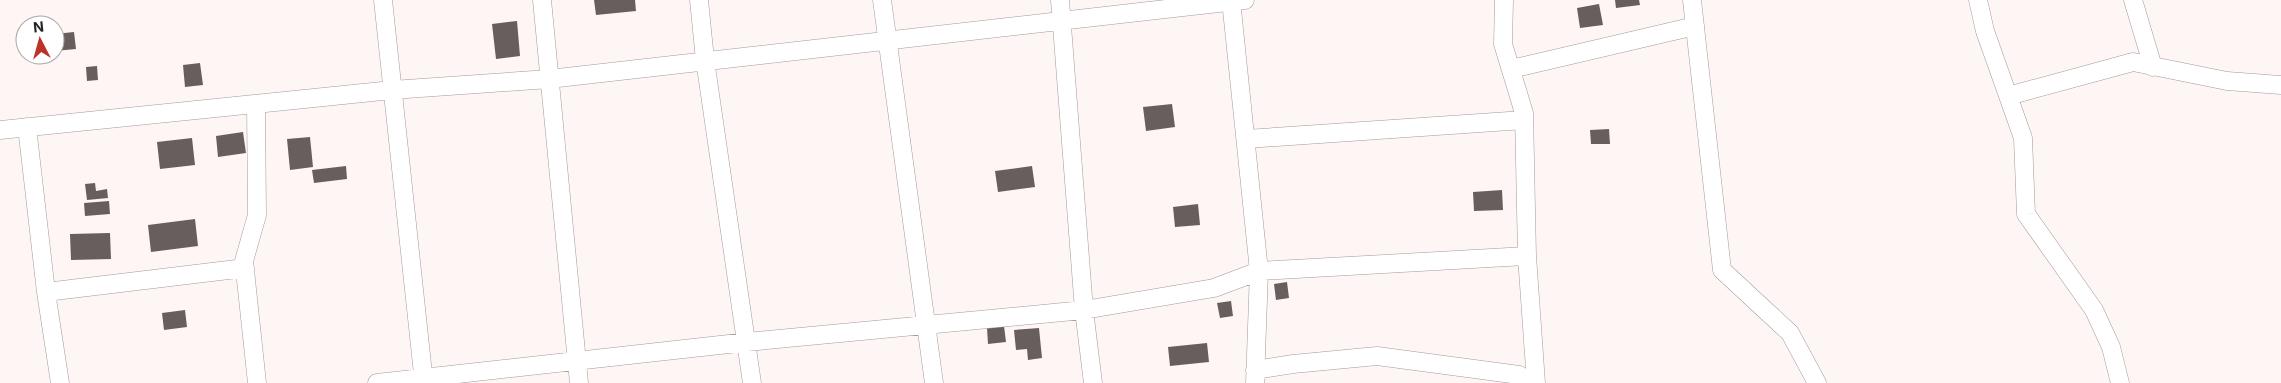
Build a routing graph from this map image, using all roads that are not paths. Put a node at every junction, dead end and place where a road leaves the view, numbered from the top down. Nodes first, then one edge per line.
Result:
1 (383, 0) edge
2 (542, 0) edge
3 (699, 0) edge
4 (882, 0) edge
5 (1060, 0) edge
6 (1504, 0) edge
7 (1692, 0) edge
8 (1978, 0) edge
9 (2132, 0) edge
10 (1236, 1) edge
11 (1063, 20) junction
12 (1695, 26) junction
13 (888, 42) junction
14 (705, 60) junction
15 (2153, 67) junction
16 (1511, 69) junction
17 (549, 79) junction
18 (2281, 85) edge
19 (392, 90) junction
20 (2008, 96) junction
21 (256, 104) junction
22 (1524, 120) junction
23 (27, 127) junction
24 (0, 130) edge
25 (1246, 139) junction
26 (1527, 256) junction
27 (245, 268) junction
28 (1259, 271) junction
29 (46, 292) junction
30 (1084, 310) junction
31 (926, 325) junction
32 (747, 342) junction
33 (576, 360) junction
34 (1255, 376) edge
35 (424, 380) edge
36 (60, 383) edge
37 (257, 383) edge
38 (377, 383) edge
39 (578, 383) edge
40 (752, 383) edge
41 (934, 383) edge
42 (1093, 383) edge
43 (1534, 383) edge
44 (1817, 383) edge
45 (2120, 383) edge

1 - 19 street
2 - 17 street
3 - 14 street
4 - 13 street
5 - 11 street
6 - 16 street
7 - 12 street
8 - 20 street
9 - 15 street
10 - 11 street
10 - 25 street
11 - 13 street
11 - 30 street
12 - 16 street
12 - 44 street
13 - 14 street
13 - 31 street
14 - 17 street
14 - 32 street
15 - 18 street
15 - 20 street
16 - 22 street
17 - 19 street
17 - 33 street
19 - 21 street
19 - 35 street
20 - 45 street
21 - 23 street
21 - 27 street
22 - 25 street
22 - 26 street
23 - 24 street
23 - 29 street
25 - 28 street
26 - 28 street
26 - 43 street
27 - 29 street
27 - 37 street
28 - 30 street
28 - 34 street
29 - 36 street
30 - 31 street
30 - 42 street
31 - 32 street
31 - 41 street
32 - 33 street
32 - 40 street
33 - 35 street
33 - 39 street
34 - 43 street
35 - 38 street

